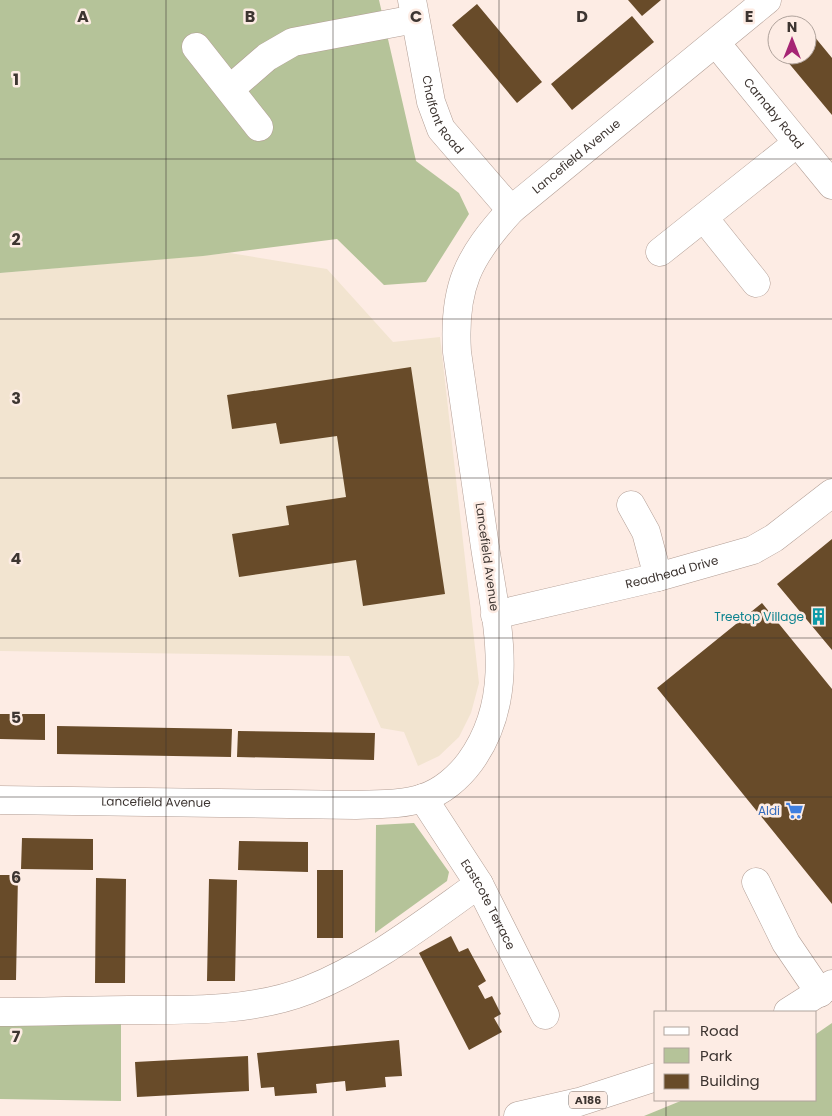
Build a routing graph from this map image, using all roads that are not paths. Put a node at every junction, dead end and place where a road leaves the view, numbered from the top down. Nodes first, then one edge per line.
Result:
1 (767, 0) edge
2 (414, 9) edge
3 (716, 43) junction
4 (196, 47) dead end
5 (230, 89) junction
6 (259, 128) dead end
7 (797, 143) junction
8 (832, 184) edge
9 (511, 210) junction
10 (704, 218) junction
11 (660, 252) dead end
12 (756, 282) dead end
13 (832, 493) edge
14 (631, 505) dead end
15 (658, 577) junction
16 (495, 615) junction
17 (423, 798) junction
18 (0, 800) edge
19 (756, 882) dead end
20 (479, 884) junction
21 (826, 988) edge
22 (790, 1011) edge
23 (0, 1012) edge
24 (545, 1016) dead end
25 (654, 1078) edge
26 (518, 1116) edge

1 - 3 street, Lancefield Avenue
2 - 5 street
2 - 9 street, Chalfont Road
3 - 7 street, Carnaby Road
3 - 9 street, Lancefield Avenue
4 - 5 street
5 - 6 street
7 - 8 street, Carnaby Road
7 - 10 street
9 - 16 street, Lancefield Avenue
10 - 11 street
10 - 12 street
13 - 15 street, Readhead Drive
14 - 15 street
15 - 16 street, Readhead Drive
16 - 17 street, Lancefield Avenue
17 - 18 street, Lancefield Avenue
17 - 20 street, Eastcote Terrace
19 - 21 street
20 - 23 street
20 - 24 street, Eastcote Terrace
21 - 22 street
25 - 26 street, A186

